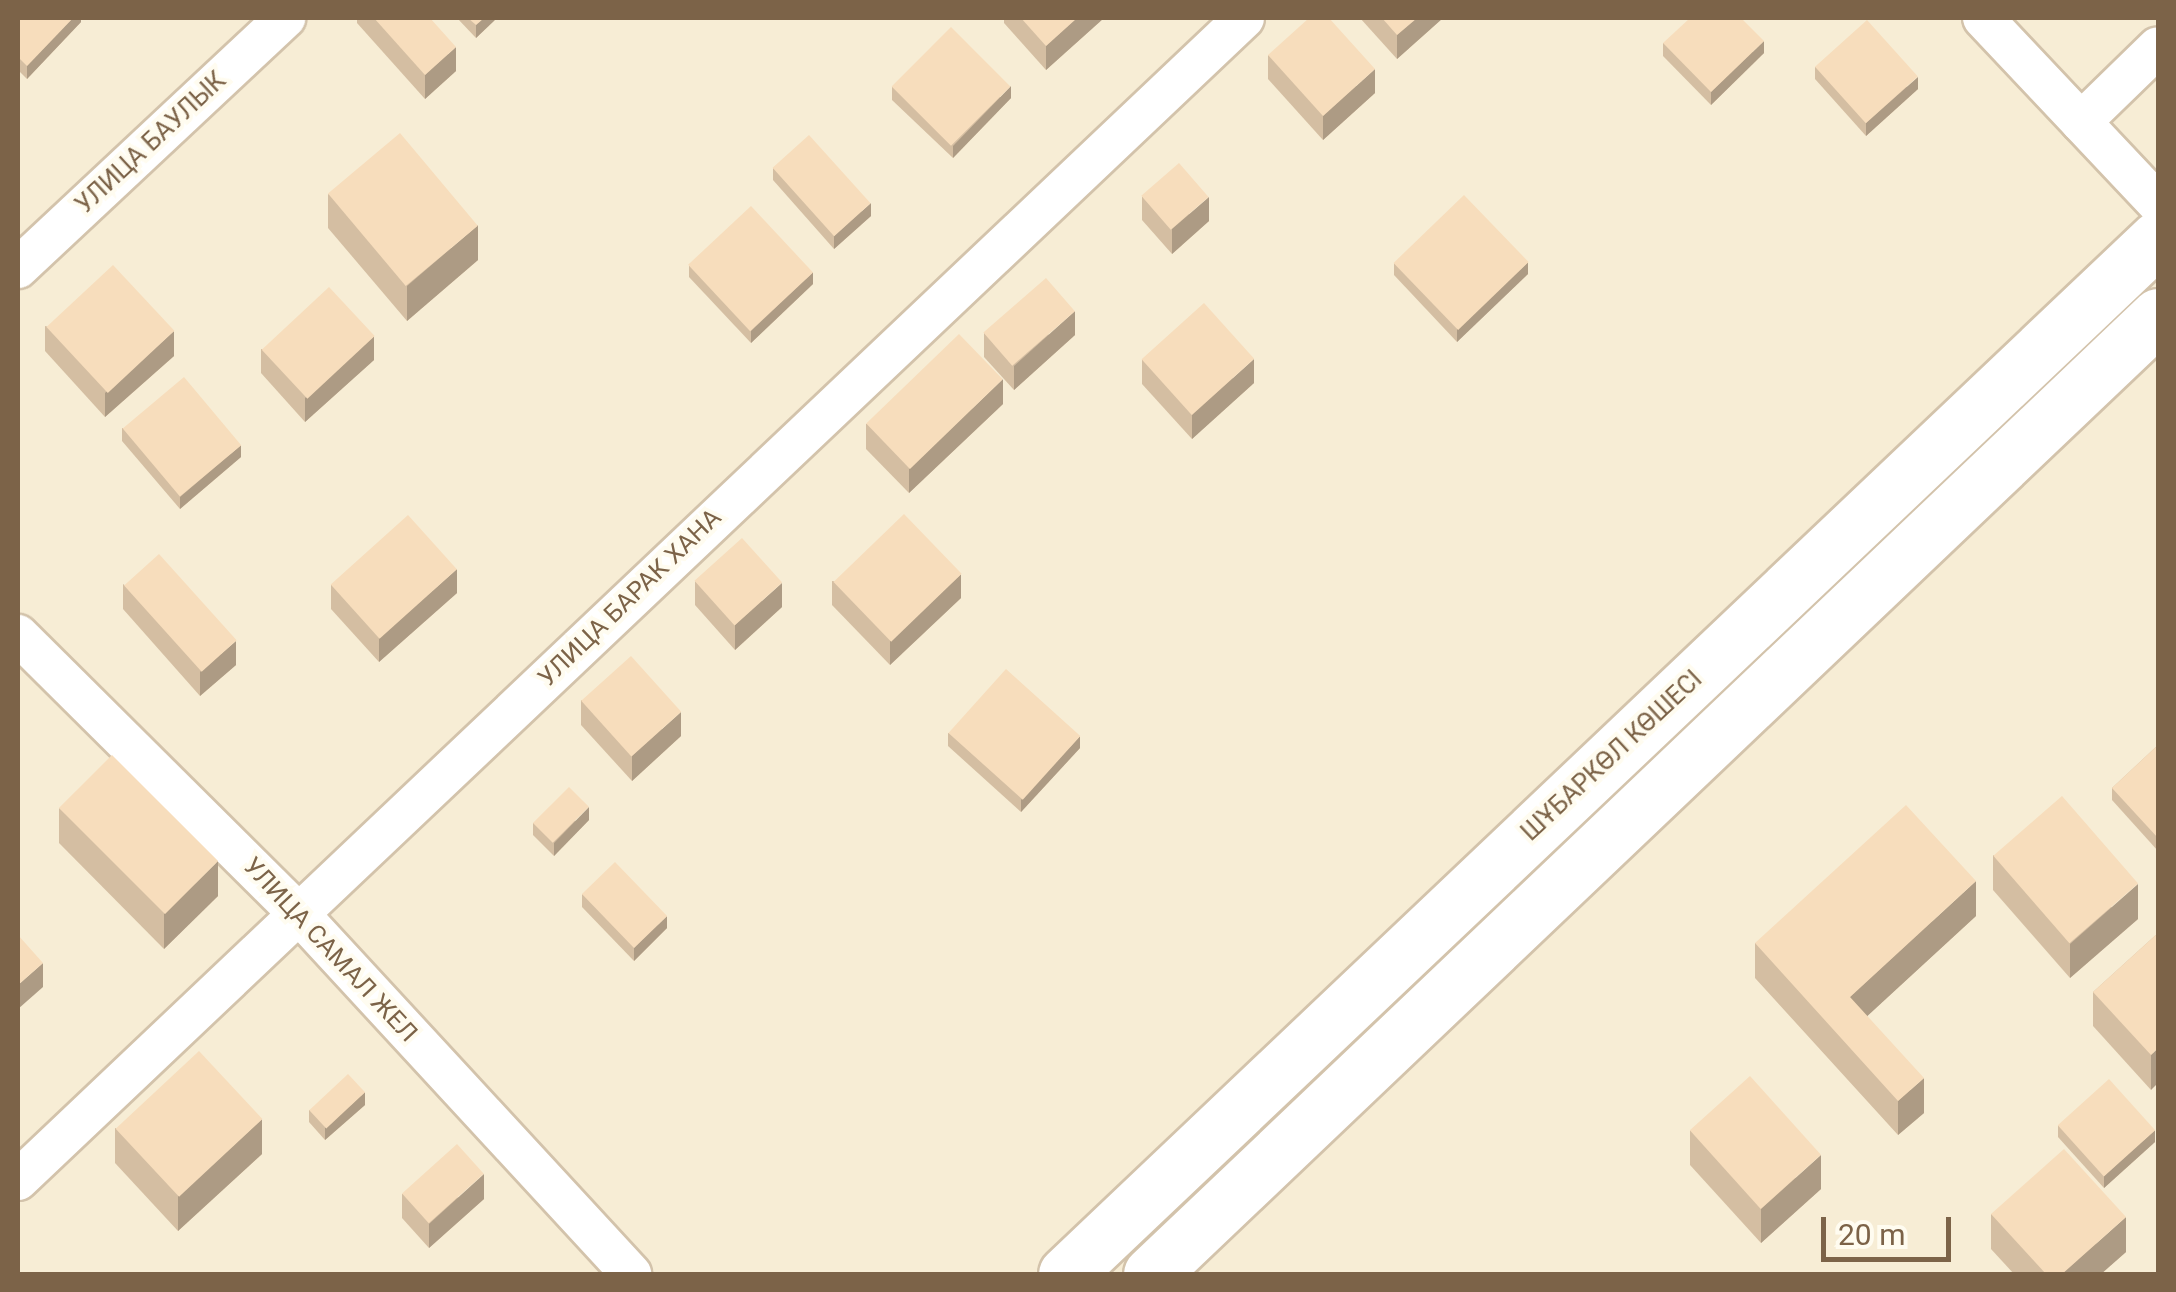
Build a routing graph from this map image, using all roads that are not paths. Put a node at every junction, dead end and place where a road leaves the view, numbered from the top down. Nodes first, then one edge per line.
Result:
1 (285, 18) edge
2 (1244, 18) edge
3 (1982, 18) edge
4 (2158, 46) edge
5 (2081, 122) junction
6 (2158, 204) edge
7 (2158, 238) edge
8 (18, 268) edge
9 (2158, 316) edge
10 (18, 634) edge
11 (299, 914) junction
12 (18, 1180) edge
13 (631, 1274) edge
14 (1066, 1274) edge
15 (1151, 1274) edge

1 - 8 street, УЛИЦА БАУЛЫК
2 - 11 street, УЛИЦА БАРАК ХАНА
3 - 5 street
4 - 5 street
5 - 6 street
7 - 14 street, ШҰБАРКӨЛ КӨШЕСІ
9 - 15 street
10 - 11 street, УЛИЦА САМАЛ ЖЕЛ
11 - 12 street, УЛИЦА БАРАК ХАНА
11 - 13 street, УЛИЦА САМАЛ ЖЕЛ

